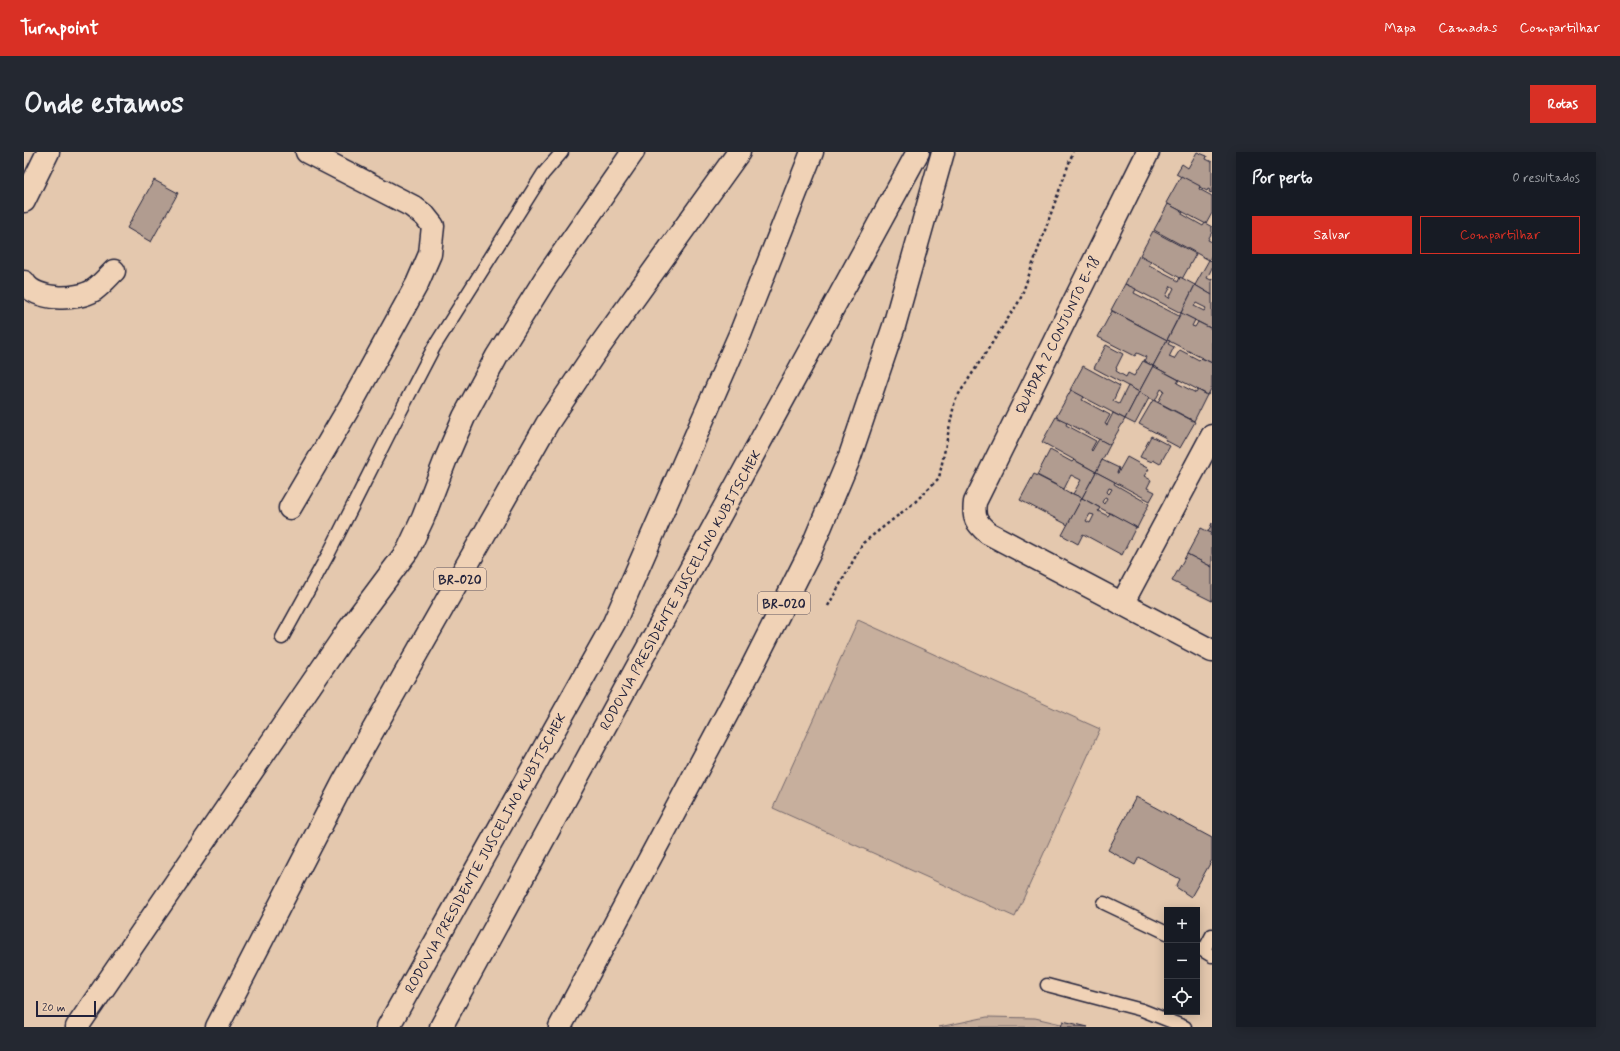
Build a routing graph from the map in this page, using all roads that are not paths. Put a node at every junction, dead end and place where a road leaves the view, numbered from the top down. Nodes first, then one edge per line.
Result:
1 (48, 152) edge
2 (307, 152) edge
3 (562, 152) edge
4 (633, 152) edge
5 (739, 152) edge
6 (812, 152) edge
7 (918, 152) edge
8 (943, 152) edge
9 (1148, 152) edge
10 (24, 201) edge
11 (114, 271) dead end
12 (24, 282) edge
13 (1212, 436) edge
14 (290, 508) dead end
15 (1122, 604) junction
16 (282, 638) dead end
17 (1212, 651) edge
18 (1104, 903) dead end
19 (1164, 932) edge
20 (1212, 935) edge
21 (1204, 951) edge
22 (1047, 985) dead end
23 (234, 995) junction
24 (77, 1027) edge
25 (207, 1027) edge
26 (217, 1027) edge
27 (388, 1027) edge
28 (441, 1027) edge
29 (560, 1027) edge
30 (1185, 1027) edge

1 - 10 main road
2 - 14 main road
3 - 16 lane
4 - 24 main road
5 - 23 main road, BR-020
6 - 27 main road, RODOVIA PRESIDENTE JUSCELINO KUBITSCHEK
7 - 28 main road, RODOVIA PRESIDENTE JUSCELINO KUBITSCHEK
8 - 29 main road, BR-020
9 - 15 main road, QUADRA 2 CONJUNTO E-18
11 - 12 main road
13 - 15 main road
15 - 17 main road
18 - 19 lane
20 - 21 lane
22 - 30 lane
23 - 25 main road
23 - 26 main road, BR-020

